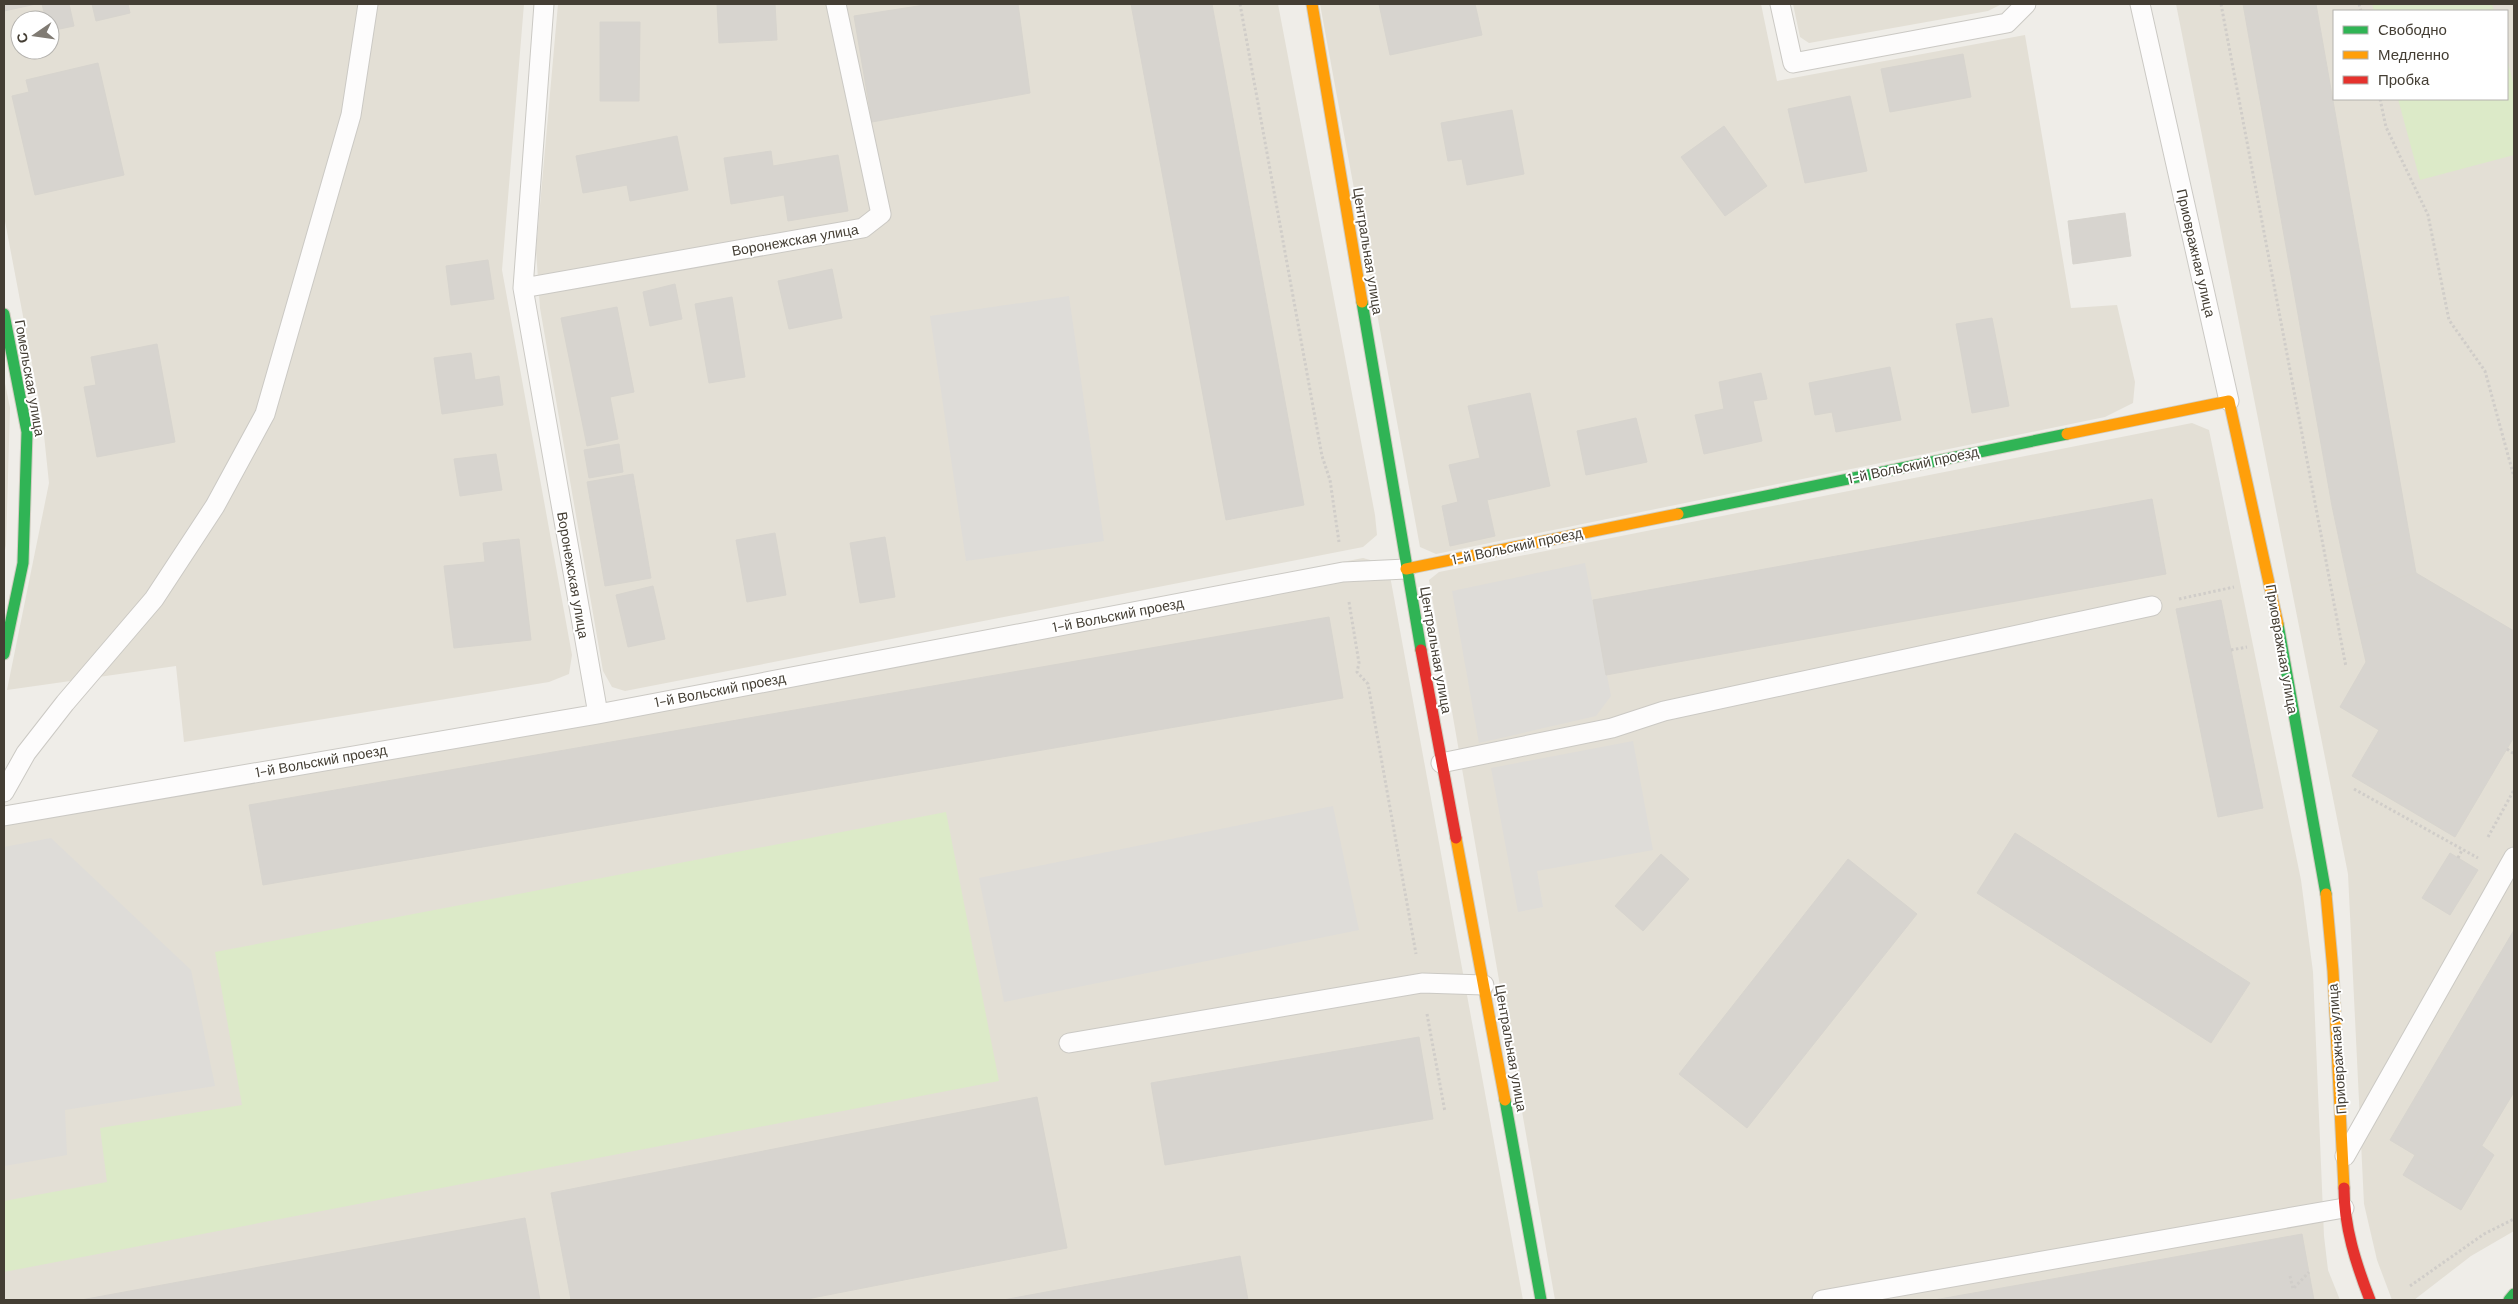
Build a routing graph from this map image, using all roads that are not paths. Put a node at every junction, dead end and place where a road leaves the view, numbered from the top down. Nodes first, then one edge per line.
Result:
1 (368, 4) edge
2 (544, 4) edge
3 (836, 4) edge
4 (1312, 4) edge
5 (1780, 4) edge
6 (2026, 4) edge
7 (2140, 4) edge
8 (523, 288) junction
9 (4, 314) edge
10 (2229, 401) junction
11 (1406, 569) junction
12 (2152, 606) dead end
13 (4, 654) edge
14 (598, 714) junction
15 (1441, 763) junction
16 (4, 792) edge
17 (4, 816) edge
18 (2514, 857) edge
19 (1484, 985) junction
20 (1069, 1043) dead end
21 (2344, 1157) junction
22 (2344, 1208) junction
23 (2514, 1294) edge
24 (1541, 1300) edge
25 (1822, 1300) edge
26 (2370, 1300) edge
27 (2509, 1300) edge

1 - 16 lane
2 - 8 lane, Воронежская улица
3 - 8 lane, Воронежская улица
4 - 11 street, Центральная улица
5 - 6 lane
7 - 10 lane, Приовражная улица
8 - 14 lane, Воронежская улица
9 - 13 street, Гомельская улица
10 - 11 street, 1-й Вольский проезд
10 - 21 street, Приовражная улица
11 - 14 lane, 1-й Вольский проезд
11 - 15 street, Центральная улица
12 - 15 lane
14 - 17 lane, 1-й Вольский проезд
15 - 19 street, Центральная улица
18 - 21 lane
19 - 20 lane
19 - 24 street, Центральная улица
21 - 22 street, Приовражная улица
22 - 25 lane
22 - 26 street, Приовражная улица
23 - 27 street

